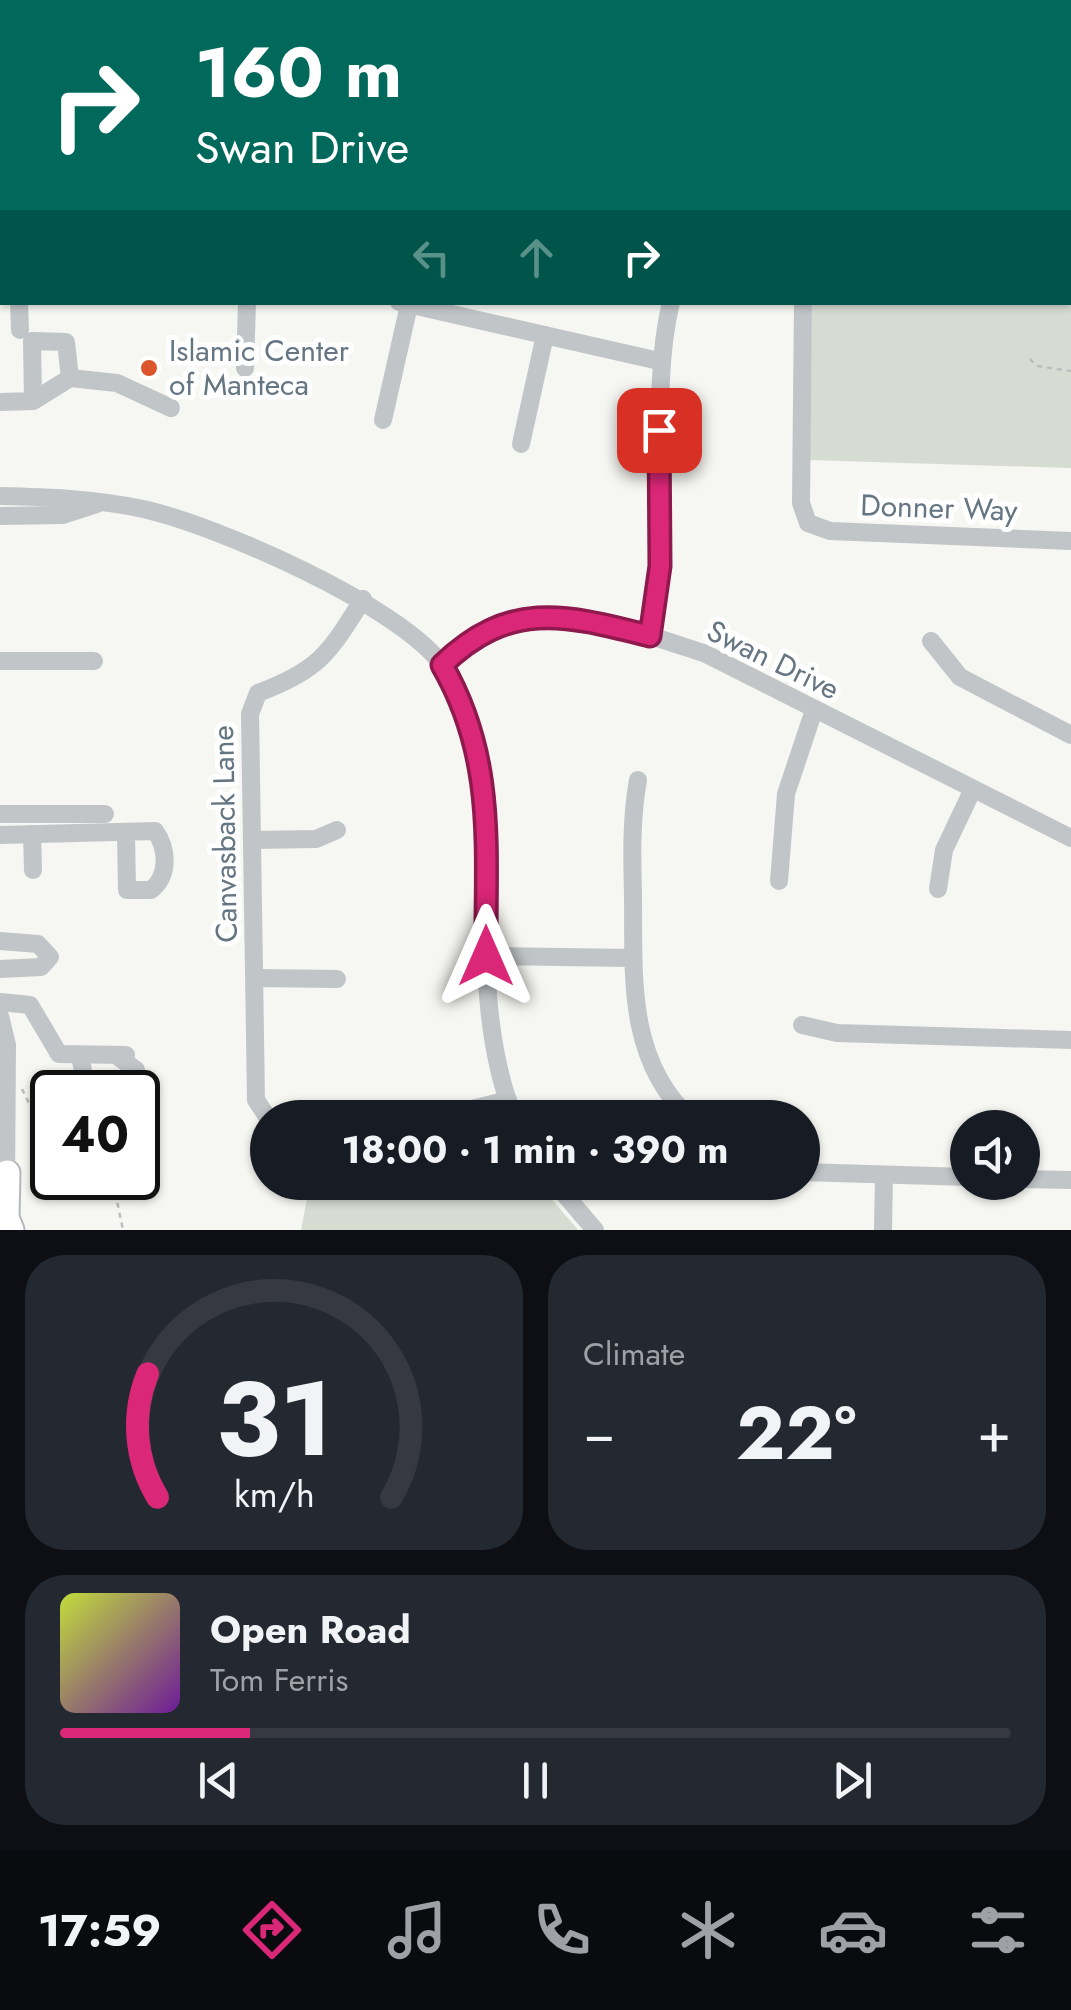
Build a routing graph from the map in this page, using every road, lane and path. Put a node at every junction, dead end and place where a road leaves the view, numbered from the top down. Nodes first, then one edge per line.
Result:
1 (20, 305) edge
2 (247, 305) edge
3 (404, 305) edge
4 (408, 305) edge
5 (670, 305) edge
6 (803, 305) edge
7 (20, 330) dead end
8 (545, 336) junction
9 (1030, 359) dead end
10 (659, 361) junction
11 (245, 368) dead end
12 (1071, 371) edge
13 (70, 378) junction
14 (33, 401) junction
15 (0, 402) edge
16 (171, 408) dead end
17 (383, 420) dead end
18 (520, 444) dead end
19 (0, 496) edge
20 (98, 504) junction
21 (0, 516) edge
22 (1071, 541) edge
23 (362, 599) junction
24 (650, 636) junction
25 (931, 641) dead end
26 (0, 661) edge
27 (94, 661) dead end
28 (442, 665) junction
29 (814, 710) junction
30 (1071, 735) edge
31 (638, 780) dead end
32 (972, 790) junction
33 (0, 814) edge
34 (105, 814) dead end
35 (337, 830) dead end
36 (0, 834) edge
37 (32, 834) junction
38 (126, 834) dead end
39 (1071, 838) edge
40 (254, 840) junction
41 (33, 870) dead end
42 (779, 881) dead end
43 (938, 889) dead end
44 (0, 941) edge
45 (486, 956) junction
46 (632, 958) junction
47 (0, 968) edge
48 (255, 978) junction
49 (337, 980) dead end
50 (0, 1002) edge
51 (0, 1016) edge
52 (802, 1024) dead end
53 (1071, 1040) edge
54 (80, 1055) junction
55 (83, 1070) edge
56 (136, 1070) edge
57 (22, 1084) dead end
58 (256, 1100) edge
59 (509, 1100) edge
60 (677, 1100) edge
61 (30, 1107) edge
62 (820, 1173) edge
63 (7, 1174) junction
64 (884, 1175) junction
65 (950, 1177) edge
66 (1040, 1179) edge
67 (1071, 1180) edge
68 (116, 1200) edge
69 (569, 1200) edge
70 (0, 1202) edge
71 (11, 1230) edge
72 (123, 1230) edge
73 (595, 1230) edge
74 (883, 1230) edge

1 - 7 street
2 - 11 street
3 - 17 street
4 - 8 street
5 - 10 street
6 - 22 street, Donner Way
8 - 10 street
8 - 18 street
9 - 12 path
10 - 24 street
13 - 14 street
13 - 14 street
13 - 16 street
14 - 15 street
19 - 20 street
20 - 21 street
20 - 23 street
23 - 28 street
23 - 40 street, Canvasback Lane
24 - 28 street, Swan Drive
24 - 29 street, Swan Drive
25 - 30 street
26 - 27 street
28 - 45 street
29 - 32 street, Swan Drive
29 - 42 street
31 - 46 street
32 - 39 street, Swan Drive
32 - 43 street
33 - 34 street
35 - 40 street
36 - 37 street
37 - 38 street
37 - 41 street
40 - 48 street, Canvasback Lane
44 - 47 street
45 - 46 street
45 - 59 street
46 - 60 street
48 - 49 street
48 - 58 street, Canvasback Lane
50 - 54 street
51 - 63 street
52 - 53 street
54 - 55 street
54 - 56 street
57 - 61 path
62 - 64 street
63 - 70 street
63 - 71 highway
64 - 65 street
64 - 74 street
66 - 67 street
68 - 72 path
69 - 73 street

